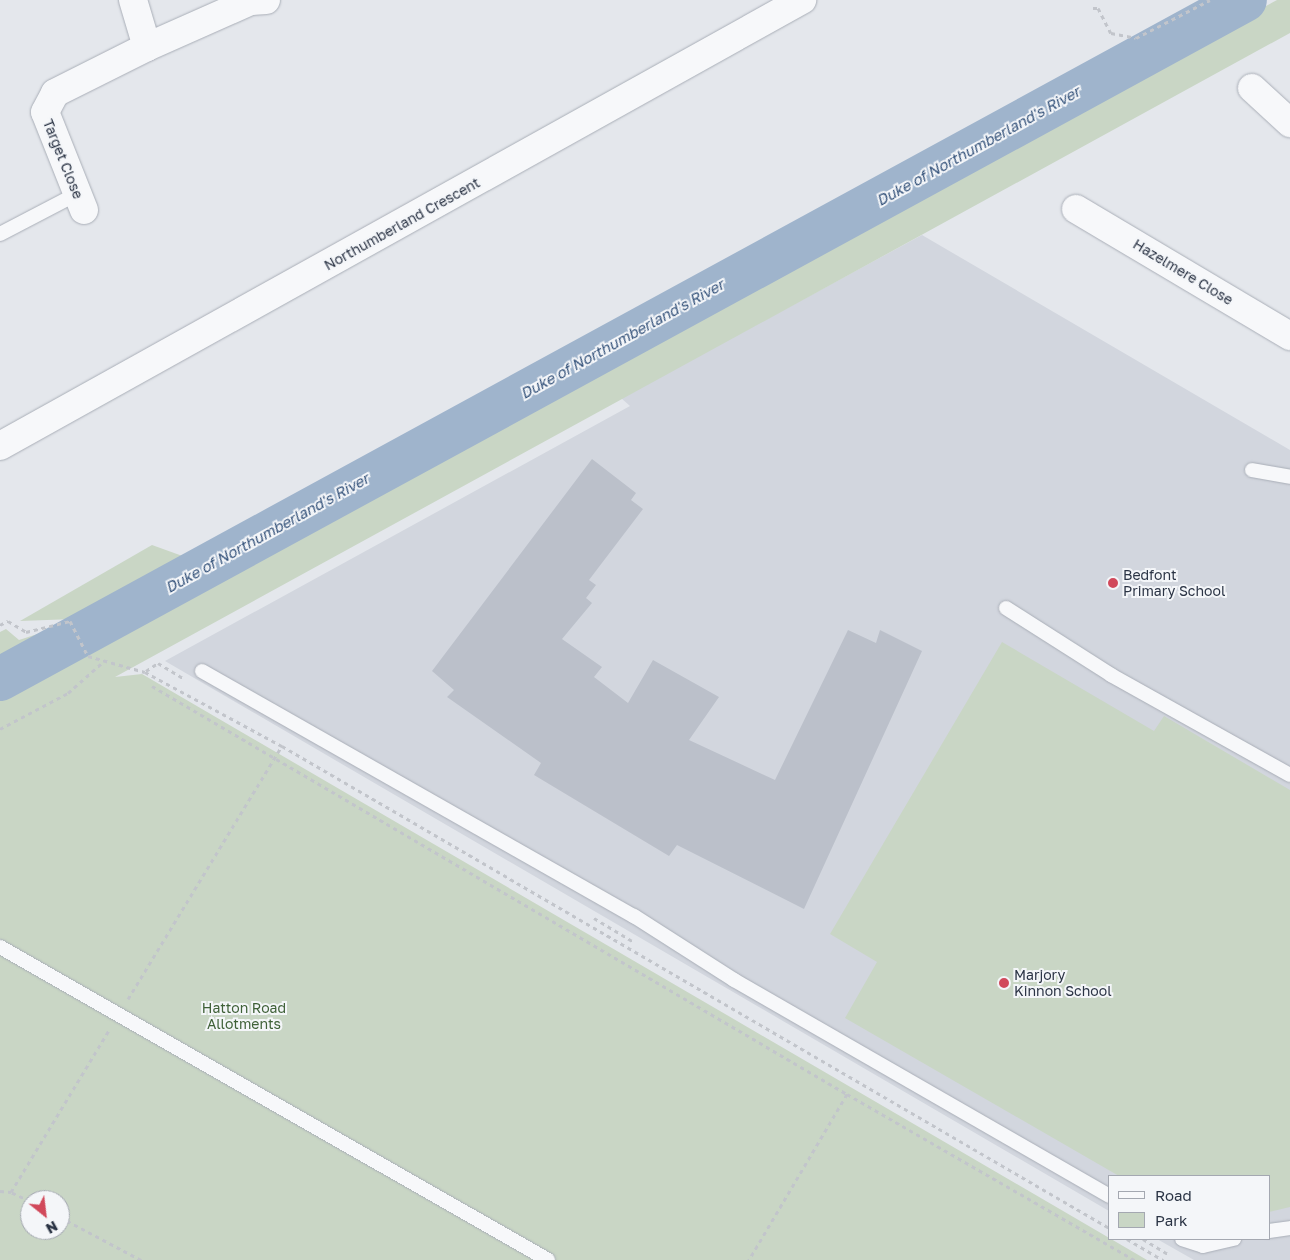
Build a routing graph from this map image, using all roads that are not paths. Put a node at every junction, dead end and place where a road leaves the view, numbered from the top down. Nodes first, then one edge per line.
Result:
1 (133, 0) edge
2 (266, 0) edge
3 (802, 0) edge
4 (147, 47) junction
5 (1252, 88) dead end
6 (1290, 123) edge
7 (80, 202) joint
8 (1076, 209) dead end
9 (0, 234) edge
10 (1290, 336) edge
11 (0, 446) edge
12 (1252, 470) dead end
13 (1290, 477) edge
14 (1006, 608) dead end
15 (202, 671) dead end
16 (1290, 775) edge
17 (0, 947) edge
18 (1108, 1195) edge
19 (1290, 1228) edge
20 (1270, 1231) edge
21 (1185, 1240) edge
22 (1230, 1240) edge
23 (548, 1260) edge

1 - 4 street
2 - 4 street, Target Close
3 - 11 street, Northumberland Crescent
4 - 7 street, Target Close
5 - 6 street
7 - 9 lane
8 - 10 street, Hazelmere Close
12 - 13 lane
14 - 16 lane
15 - 18 lane
17 - 23 lane
19 - 20 lane
21 - 22 lane

